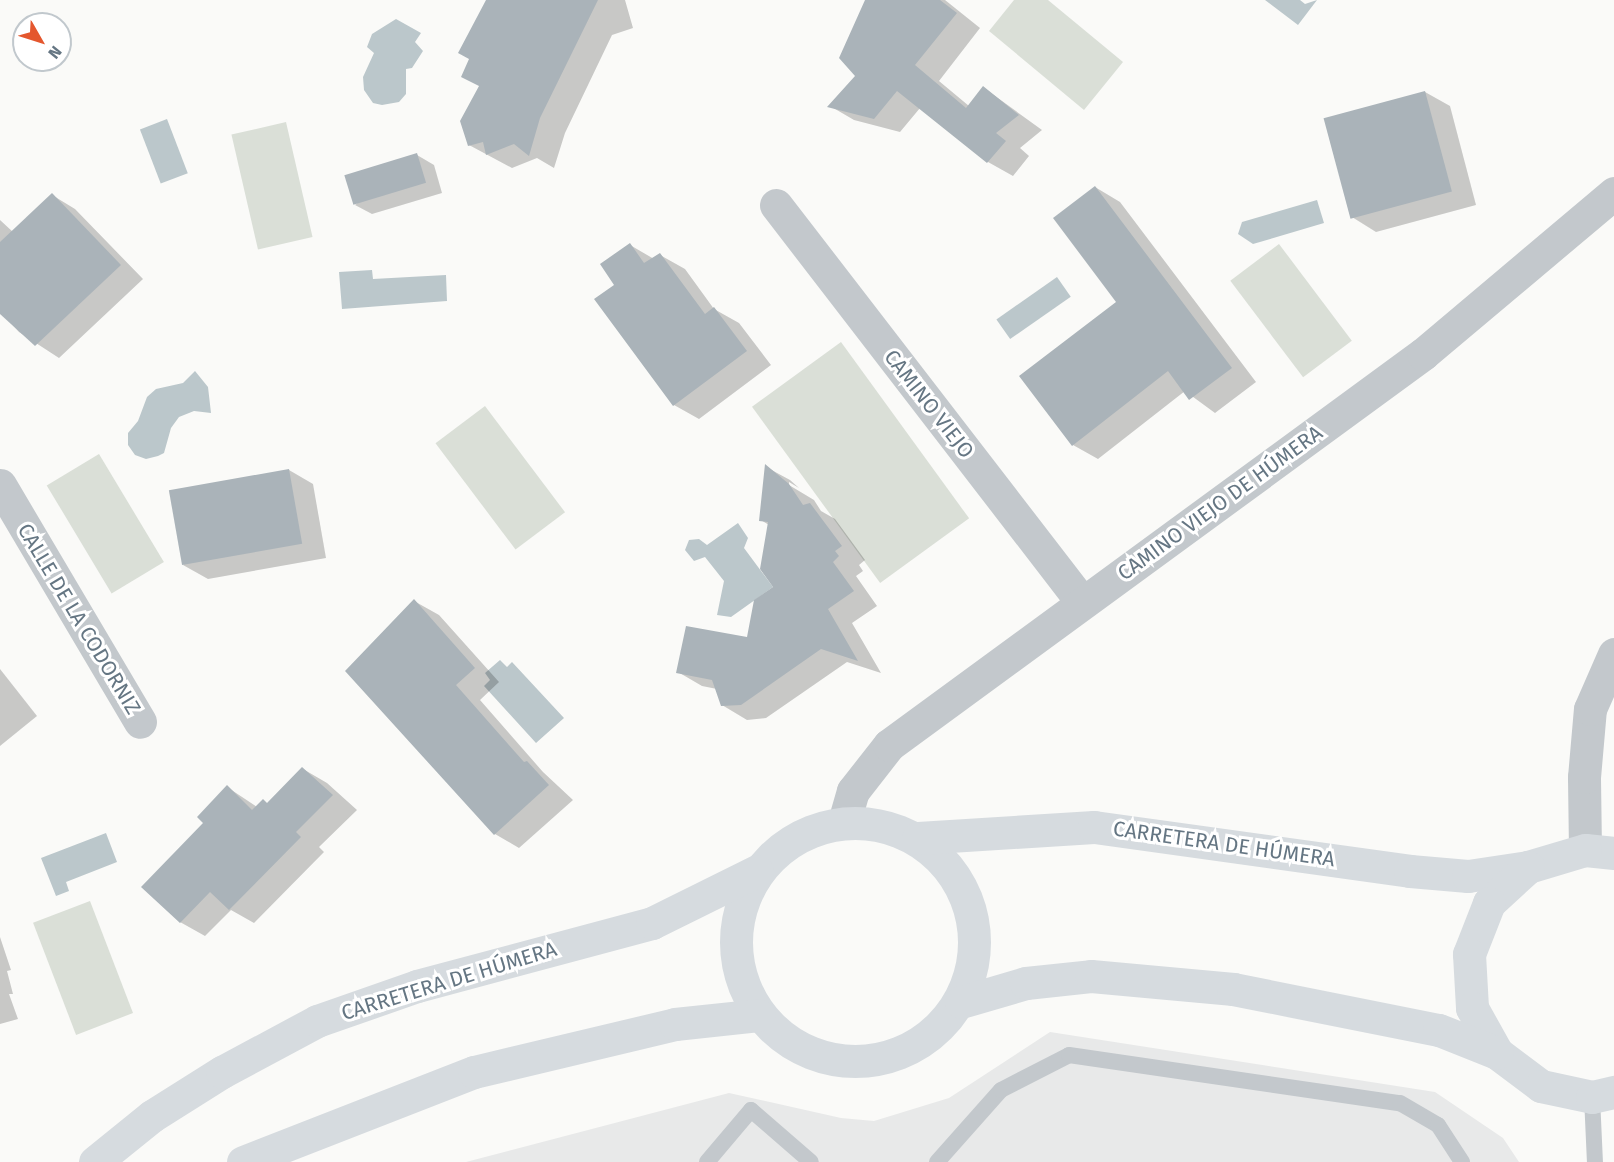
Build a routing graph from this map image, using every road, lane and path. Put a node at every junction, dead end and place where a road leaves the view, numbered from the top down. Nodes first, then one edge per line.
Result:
1 (1614, 193) edge
2 (776, 206) dead end
3 (0, 485) edge
4 (1082, 602) junction
5 (1614, 654) edge
6 (140, 722) dead end
7 (844, 822) junction
8 (918, 838) junction
9 (1599, 851) edge
10 (1528, 867) junction
11 (757, 871) junction
12 (961, 1002) junction
13 (759, 1015) junction
14 (1497, 1053) junction
15 (1603, 1094) edge
16 (95, 1162) edge
17 (243, 1162) edge
18 (707, 1162) edge
19 (811, 1162) edge
20 (936, 1162) edge
21 (1462, 1162) edge
22 (1595, 1162) edge

1 - 4 street, CAMINO VIEJO DE HÚMERA
2 - 4 street, CAMINO VIEJO
3 - 6 street, CALLE DE LA CODORNIZ
4 - 7 street, CAMINO VIEJO DE HÚMERA
5 - 9 street
7 - 8 street
7 - 11 street
8 - 10 street, CARRETERA DE HÚMERA
8 - 12 street
9 - 10 street, CARRETERA DE HÚMERA
10 - 14 street
11 - 13 street
11 - 16 street, CARRETERA DE HÚMERA
12 - 13 street
12 - 14 street
13 - 17 street
14 - 15 street
15 - 22 lane
18 - 19 lane
20 - 21 lane

